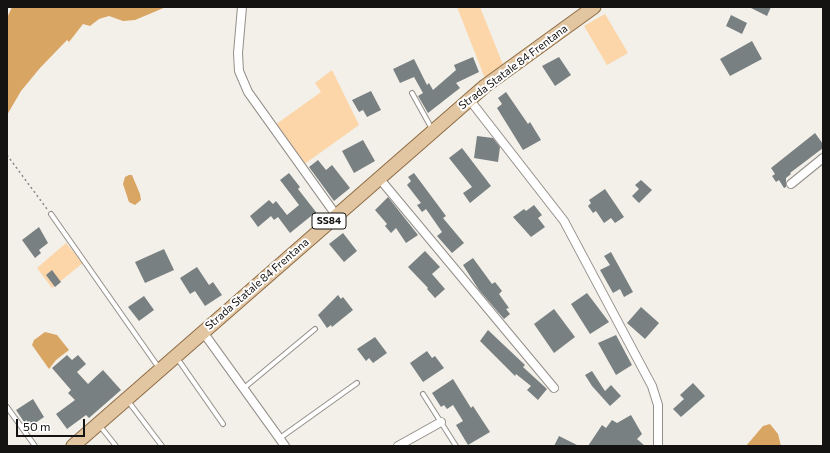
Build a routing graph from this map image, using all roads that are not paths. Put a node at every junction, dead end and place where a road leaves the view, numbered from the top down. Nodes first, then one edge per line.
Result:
1 (242, 7) edge
2 (594, 7) edge
3 (412, 93) dead end
4 (469, 99) junction
5 (432, 131) junction
6 (823, 158) edge
7 (379, 178) junction
8 (791, 184) dead end
9 (51, 214) road end
10 (336, 215) junction
11 (315, 329) dead end
12 (203, 332) junction
13 (176, 356) junction
14 (160, 370) junction
15 (357, 383) dead end
16 (243, 388) junction
17 (554, 388) dead end
18 (423, 394) dead end
19 (127, 399) junction
20 (7, 407) edge
21 (441, 422) junction
22 (99, 424) junction
23 (223, 424) dead end
24 (279, 439) junction
25 (35, 446) edge
26 (74, 446) edge
27 (116, 446) edge
28 (162, 446) edge
29 (284, 446) edge
30 (398, 446) edge
31 (456, 446) edge
32 (658, 446) edge

1 - 10 street
2 - 4 main road, Strada Statale 84 Frentana / SS84
3 - 5 lane
4 - 5 main road, Strada Statale 84 Frentana / SS84
4 - 32 street
5 - 7 main road, Strada Statale 84 Frentana / SS84
6 - 8 street
7 - 10 main road, Strada Statale 84 Frentana / SS84
7 - 17 street
9 - 14 lane
10 - 12 main road, Strada Statale 84 Frentana / SS84
11 - 16 lane
12 - 13 main road, Strada Statale 84 Frentana / SS84
12 - 16 street
13 - 14 main road, Strada Statale 84 Frentana / SS84
13 - 23 lane
14 - 19 main road, Strada Statale 84 Frentana / SS84
15 - 24 lane
16 - 24 street
18 - 21 lane
19 - 22 main road, Strada Statale 84 Frentana / SS84
19 - 28 lane
20 - 25 lane
21 - 30 street
21 - 31 lane
22 - 26 main road, Strada Statale 84 Frentana / SS84
22 - 27 lane
24 - 29 street

